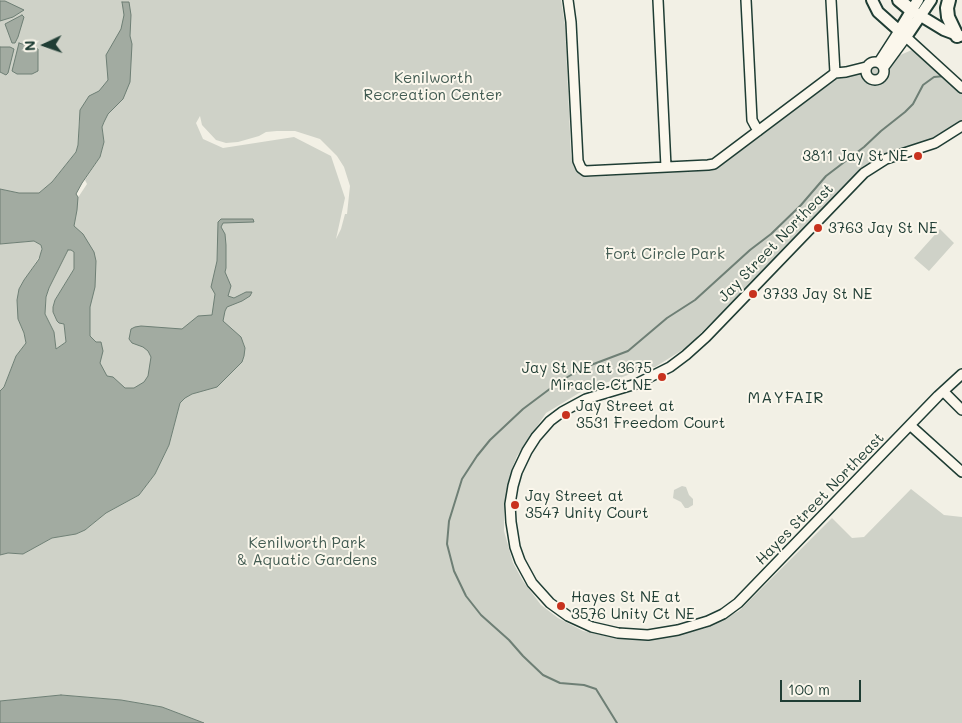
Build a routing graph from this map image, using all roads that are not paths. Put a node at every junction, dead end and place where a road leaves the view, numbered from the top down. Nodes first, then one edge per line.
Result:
1 (568, 0) edge
2 (658, 0) edge
3 (746, 0) edge
4 (831, 0) edge
5 (872, 0) edge
6 (899, 0) edge
7 (931, 0) edge
8 (949, 0) edge
9 (916, 9) edge
10 (903, 34) junction
11 (960, 36) edge
12 (882, 64) junction
13 (867, 71) junction
14 (835, 72) junction
15 (958, 84) edge
16 (962, 126) edge
17 (758, 131) junction
18 (666, 167) junction
19 (962, 374) edge
20 (944, 392) junction
21 (962, 410) edge
22 (911, 426) junction
23 (961, 469) edge
24 (688, 627) joint

1 - 18 street
2 - 18 street
3 - 17 street
4 - 14 street
5 - 10 main road
6 - 9 highway
7 - 9 main road
8 - 11 highway
9 - 10 main road
9 - 11 main road
10 - 12 street
10 - 15 street
12 - 13 street
12 - 13 street
13 - 14 street
14 - 17 street
16 - 24 street, Jay Street Northeast
17 - 18 street
19 - 20 street, Hayes Street Northeast
20 - 21 street
20 - 22 street, Hayes Street Northeast
22 - 23 street
22 - 24 street, Hayes Street Northeast

